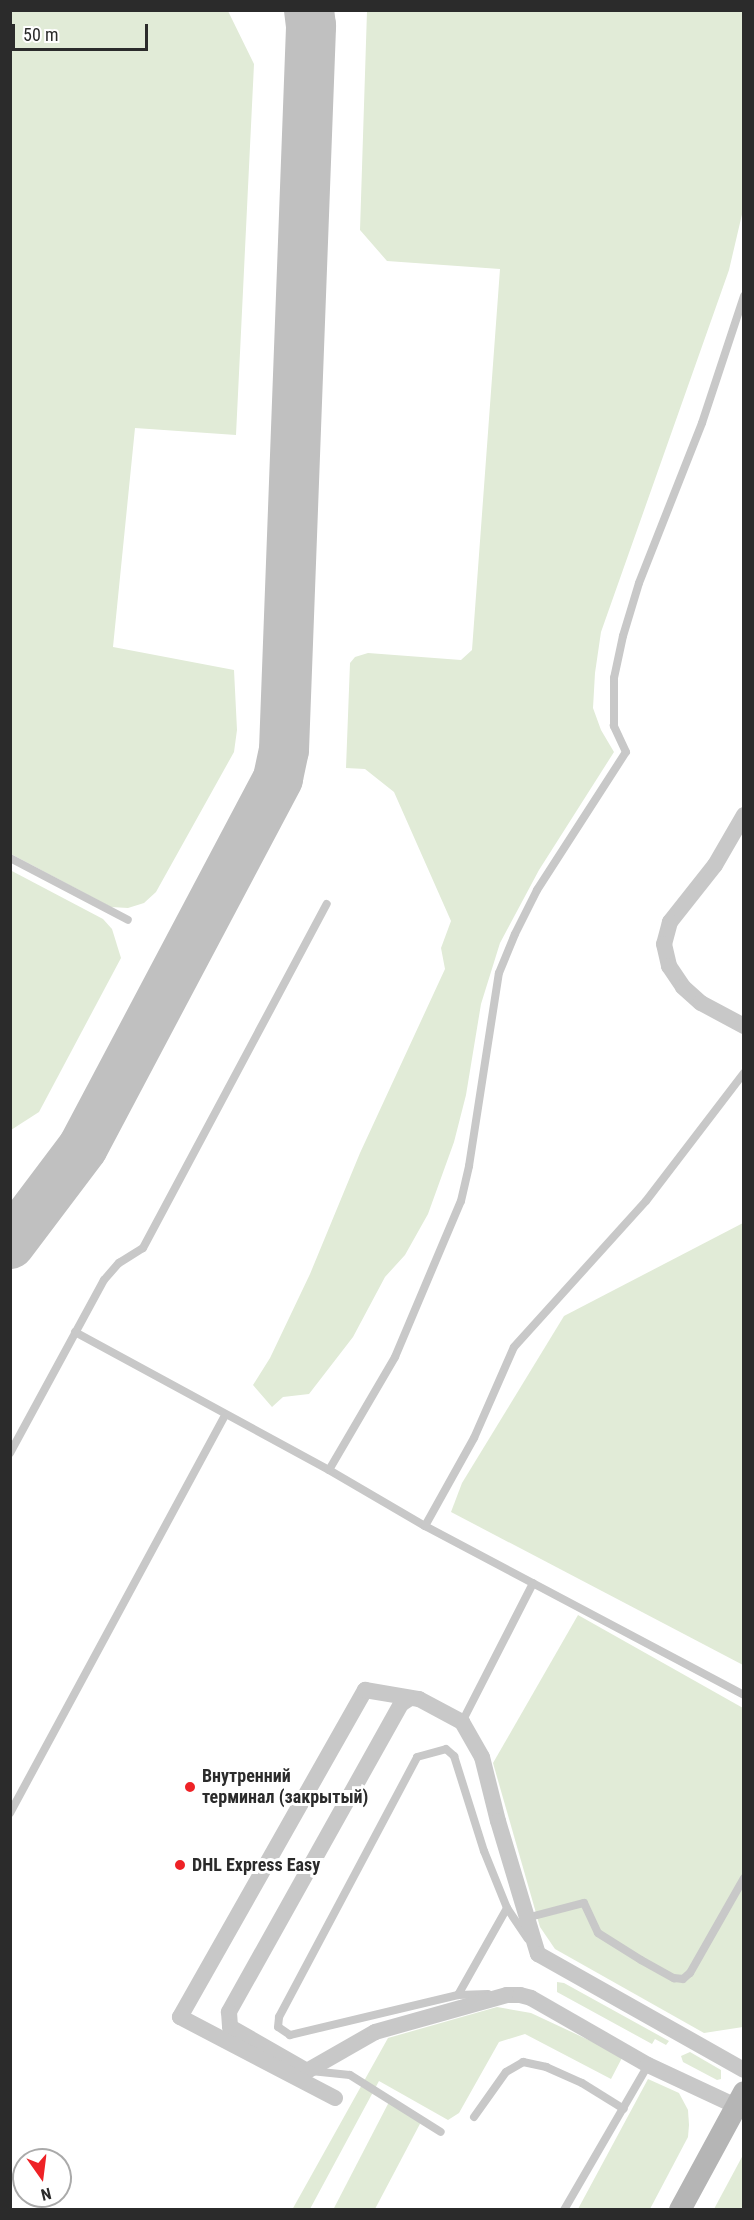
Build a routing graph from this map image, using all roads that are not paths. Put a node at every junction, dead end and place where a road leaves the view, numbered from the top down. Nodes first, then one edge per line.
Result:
1 (744, 296) edge
2 (744, 815) edge
3 (10, 858) edge
4 (327, 904) dead end
5 (128, 920) dead end
6 (744, 1026) edge
7 (744, 1073) edge
8 (75, 1332) junction
9 (225, 1414) junction
10 (10, 1453) edge
11 (329, 1470) junction
12 (425, 1526) junction
13 (533, 1583) junction
14 (744, 1695) edge
15 (410, 1698) junction
16 (462, 1722) junction
17 (10, 1813) edge
18 (744, 1878) edge
19 (507, 1908) junction
20 (525, 1918) junction
21 (535, 1948) junction
22 (458, 1995) junction
23 (507, 1995) junction
24 (648, 2065) junction
25 (744, 2070) edge
26 (307, 2071) junction
27 (335, 2098) dead end
28 (740, 2099) edge
29 (624, 2109) junction
30 (474, 2117) dead end
31 (441, 2132) dead end
32 (564, 2210) edge
33 (680, 2210) edge

1 - 11 lane
2 - 6 street
3 - 5 lane
4 - 8 lane
7 - 12 lane
8 - 9 lane
8 - 10 lane
9 - 11 lane
9 - 17 lane
11 - 12 lane
12 - 13 lane
13 - 14 lane
13 - 16 lane
15 - 16 street
15 - 26 street
15 - 27 street
16 - 20 street
18 - 20 lane
19 - 21 lane
19 - 22 lane
19 - 22 lane
20 - 21 street
21 - 25 street
22 - 23 lane
23 - 24 street
23 - 26 street
24 - 28 street
24 - 29 lane
26 - 31 lane
28 - 33 main road
29 - 30 lane
29 - 32 lane

